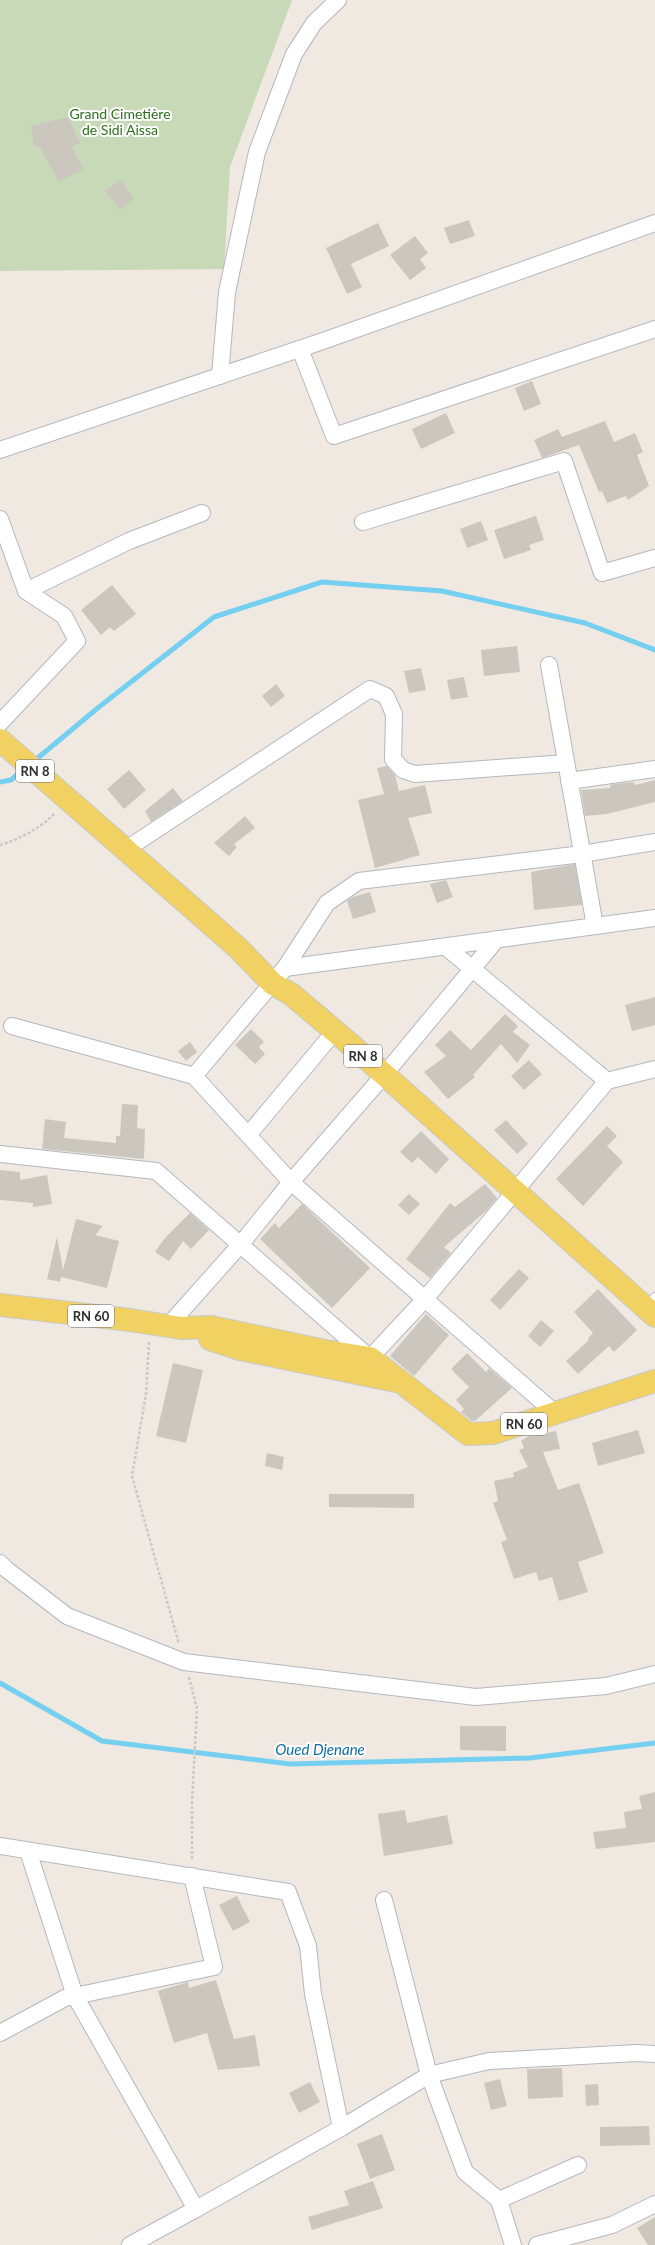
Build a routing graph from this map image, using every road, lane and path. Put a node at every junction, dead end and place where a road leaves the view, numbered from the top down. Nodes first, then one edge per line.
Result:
1 (338, 0) edge
2 (655, 223) edge
3 (655, 329) edge
4 (300, 349) junction
5 (220, 376) junction
6 (0, 450) edge
7 (202, 512) dead end
8 (0, 519) edge
9 (364, 522) dead end
10 (655, 558) edge
11 (26, 591) junction
12 (549, 665) dead end
13 (1, 735) edge
14 (566, 763) junction
15 (655, 769) edge
16 (569, 781) junction
17 (68, 800) junction
18 (655, 842) edge
19 (0, 845) edge
20 (125, 850) junction
21 (582, 854) junction
22 (655, 918) edge
23 (595, 926) junction
24 (497, 940) junction
25 (446, 947) junction
26 (474, 970) junction
27 (279, 976) junction
28 (12, 1026) dead end
29 (335, 1031) junction
30 (655, 1070) edge
31 (384, 1075) junction
32 (194, 1076) junction
33 (607, 1081) junction
34 (249, 1134) junction
35 (0, 1154) edge
36 (291, 1182) junction
37 (515, 1192) junction
38 (240, 1245) junction
39 (425, 1299) junction
40 (0, 1305) edge
41 (652, 1307) edge
42 (167, 1326) junction
43 (370, 1358) junction
44 (655, 1381) edge
45 (405, 1383) junction
46 (555, 1413) junction
47 (0, 1563) edge
48 (184, 1662) junction
49 (655, 1674) edge
50 (0, 1846) edge
51 (28, 1851) junction
52 (192, 1876) junction
53 (384, 1900) dead end
54 (75, 1996) junction
55 (0, 2033) edge
56 (655, 2054) edge
57 (428, 2075) junction
58 (341, 2128) junction
59 (578, 2165) dead end
60 (498, 2200) junction
61 (655, 2204) edge
62 (196, 2209) junction
63 (130, 2245) edge
64 (513, 2245) edge
65 (537, 2245) edge

1 - 5 street
2 - 4 street
3 - 4 street
4 - 5 street
5 - 6 street
7 - 11 street
8 - 11 street
9 - 10 street
11 - 13 street
12 - 14 street
13 - 17 main road, RN 8
14 - 16 street
14 - 20 street
15 - 16 street
16 - 21 street
17 - 19 path
17 - 20 main road, RN 8
18 - 21 street
20 - 27 main road, RN 8
21 - 23 street
21 - 27 street
22 - 23 street
23 - 24 street
24 - 25 street
24 - 26 street
25 - 26 street
25 - 27 street
26 - 31 street
26 - 33 street
27 - 29 main road, RN 8
27 - 32 street
28 - 32 street
29 - 31 main road, RN 8
29 - 34 street
30 - 33 street
31 - 36 street
31 - 37 main road, RN 8
32 - 34 street
33 - 37 street
34 - 36 street
35 - 38 street
36 - 38 street
36 - 39 street
37 - 39 street
37 - 41 main road, RN 8
38 - 42 street
38 - 43 street
39 - 43 street
39 - 46 street
40 - 42 main road, RN 60
42 - 43 main road
42 - 45 main road, RN 60
42 - 48 path
43 - 45 main road
44 - 46 main road, RN 60
45 - 46 main road, RN 60
47 - 48 street
48 - 49 street
48 - 52 path
50 - 51 street
51 - 52 street
51 - 54 street
52 - 54 street
52 - 58 street
53 - 57 street
54 - 55 street
54 - 62 street
56 - 57 street
57 - 58 street
57 - 60 street
58 - 62 street
59 - 60 street
60 - 64 street
61 - 65 street
62 - 63 street

